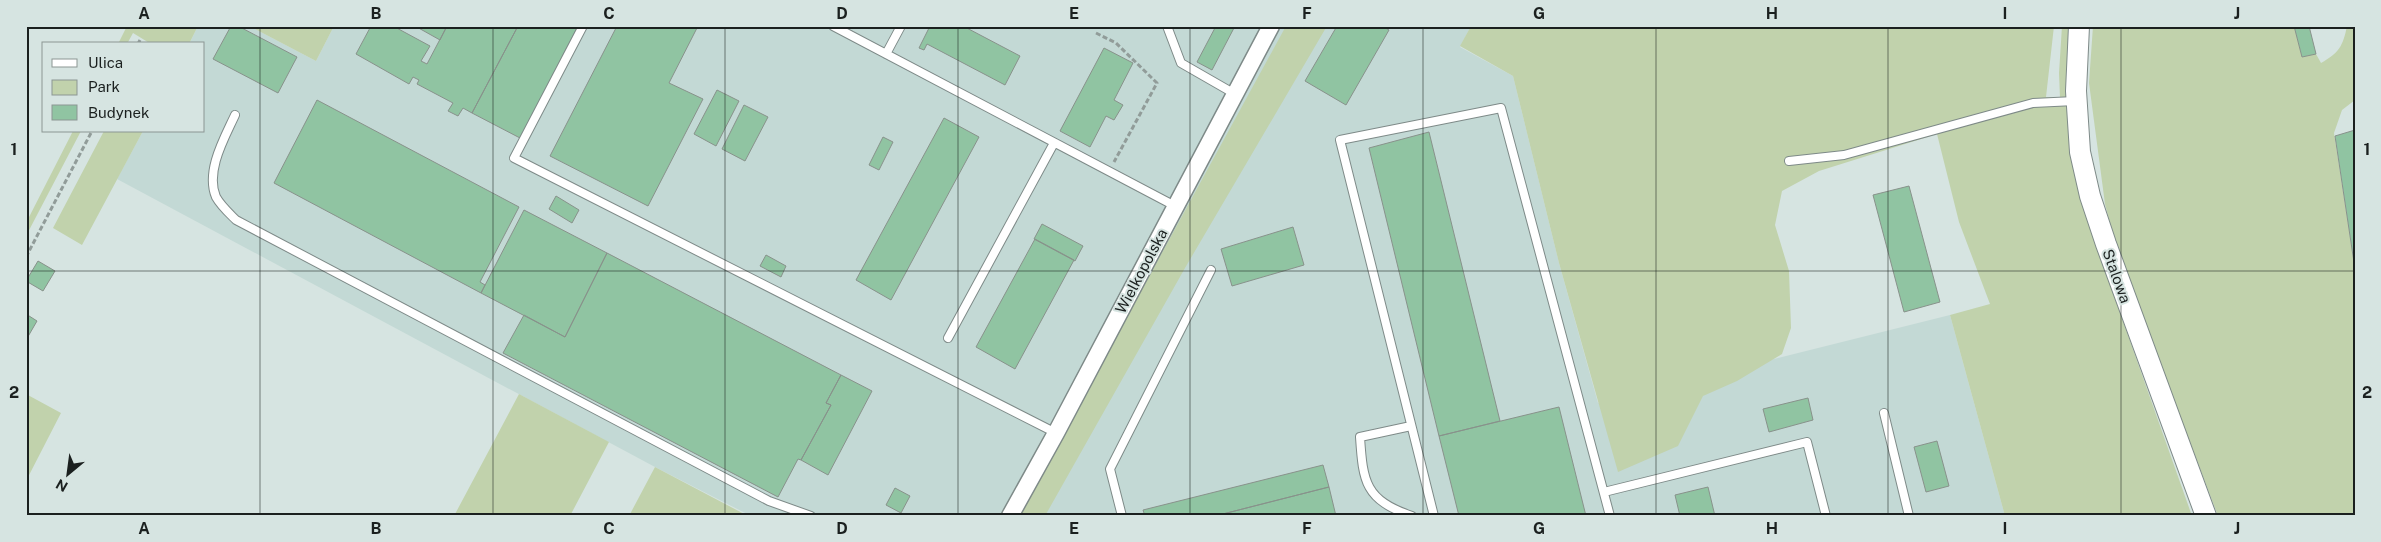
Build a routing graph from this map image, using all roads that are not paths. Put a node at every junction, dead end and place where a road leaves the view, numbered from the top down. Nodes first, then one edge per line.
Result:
1 (582, 26) edge
2 (833, 26) edge
3 (901, 26) edge
4 (1168, 26) edge
5 (1271, 26) edge
6 (2080, 26) edge
7 (886, 54) junction
8 (1235, 94) junction
9 (2077, 100) junction
10 (235, 115) dead end
11 (1054, 143) junction
12 (1789, 161) dead end
13 (1175, 206) junction
14 (1211, 270) dead end
15 (948, 338) dead end
16 (1884, 413) dead end
17 (1411, 426) junction
18 (1056, 433) junction
19 (1604, 492) junction
20 (811, 516) edge
21 (1010, 516) edge
22 (1122, 516) edge
23 (1412, 516) edge
24 (1434, 516) edge
25 (1610, 516) edge
26 (1826, 516) edge
27 (1910, 516) edge
28 (2206, 516) edge

1 - 18 lane
2 - 7 lane
3 - 7 lane
4 - 8 lane
5 - 8 street, Wielkopolska
6 - 9 street, Stalowa
7 - 11 lane
8 - 13 street, Wielkopolska
9 - 12 lane
9 - 28 street, Stalowa
10 - 20 lane
11 - 13 lane
11 - 15 lane
13 - 18 street, Wielkopolska
14 - 22 lane
16 - 27 lane
17 - 19 lane
17 - 23 lane
17 - 24 lane
18 - 21 street, Wielkopolska
19 - 25 lane
19 - 26 lane

